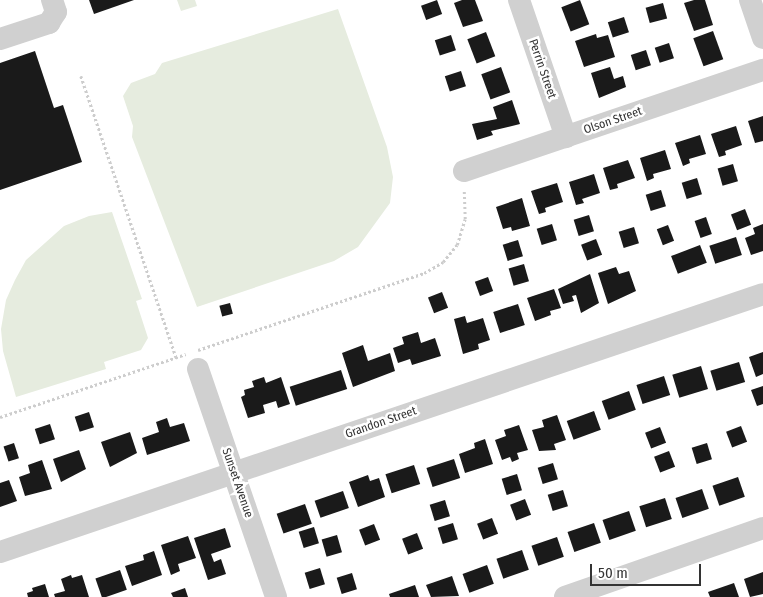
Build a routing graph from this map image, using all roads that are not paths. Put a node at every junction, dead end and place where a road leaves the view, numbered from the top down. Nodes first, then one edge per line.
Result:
1 (52, 0) edge
2 (519, 0) edge
3 (750, 0) edge
4 (763, 38) edge
5 (0, 39) edge
6 (763, 70) edge
7 (566, 137) junction
8 (464, 179) road end
9 (763, 294) edge
10 (198, 369) dead end
11 (234, 474) junction
12 (763, 528) edge
13 (0, 552) edge
14 (276, 597) edge
15 (565, 597) edge

1 - 5 street
2 - 7 street, Perrin Street
3 - 4 street
6 - 7 street, Olson Street
7 - 8 street, Olson Street
9 - 11 street, Grandon Street
10 - 11 street, Sunset Avenue
11 - 13 street, Grandon Street
11 - 14 street, Sunset Avenue
12 - 15 street

